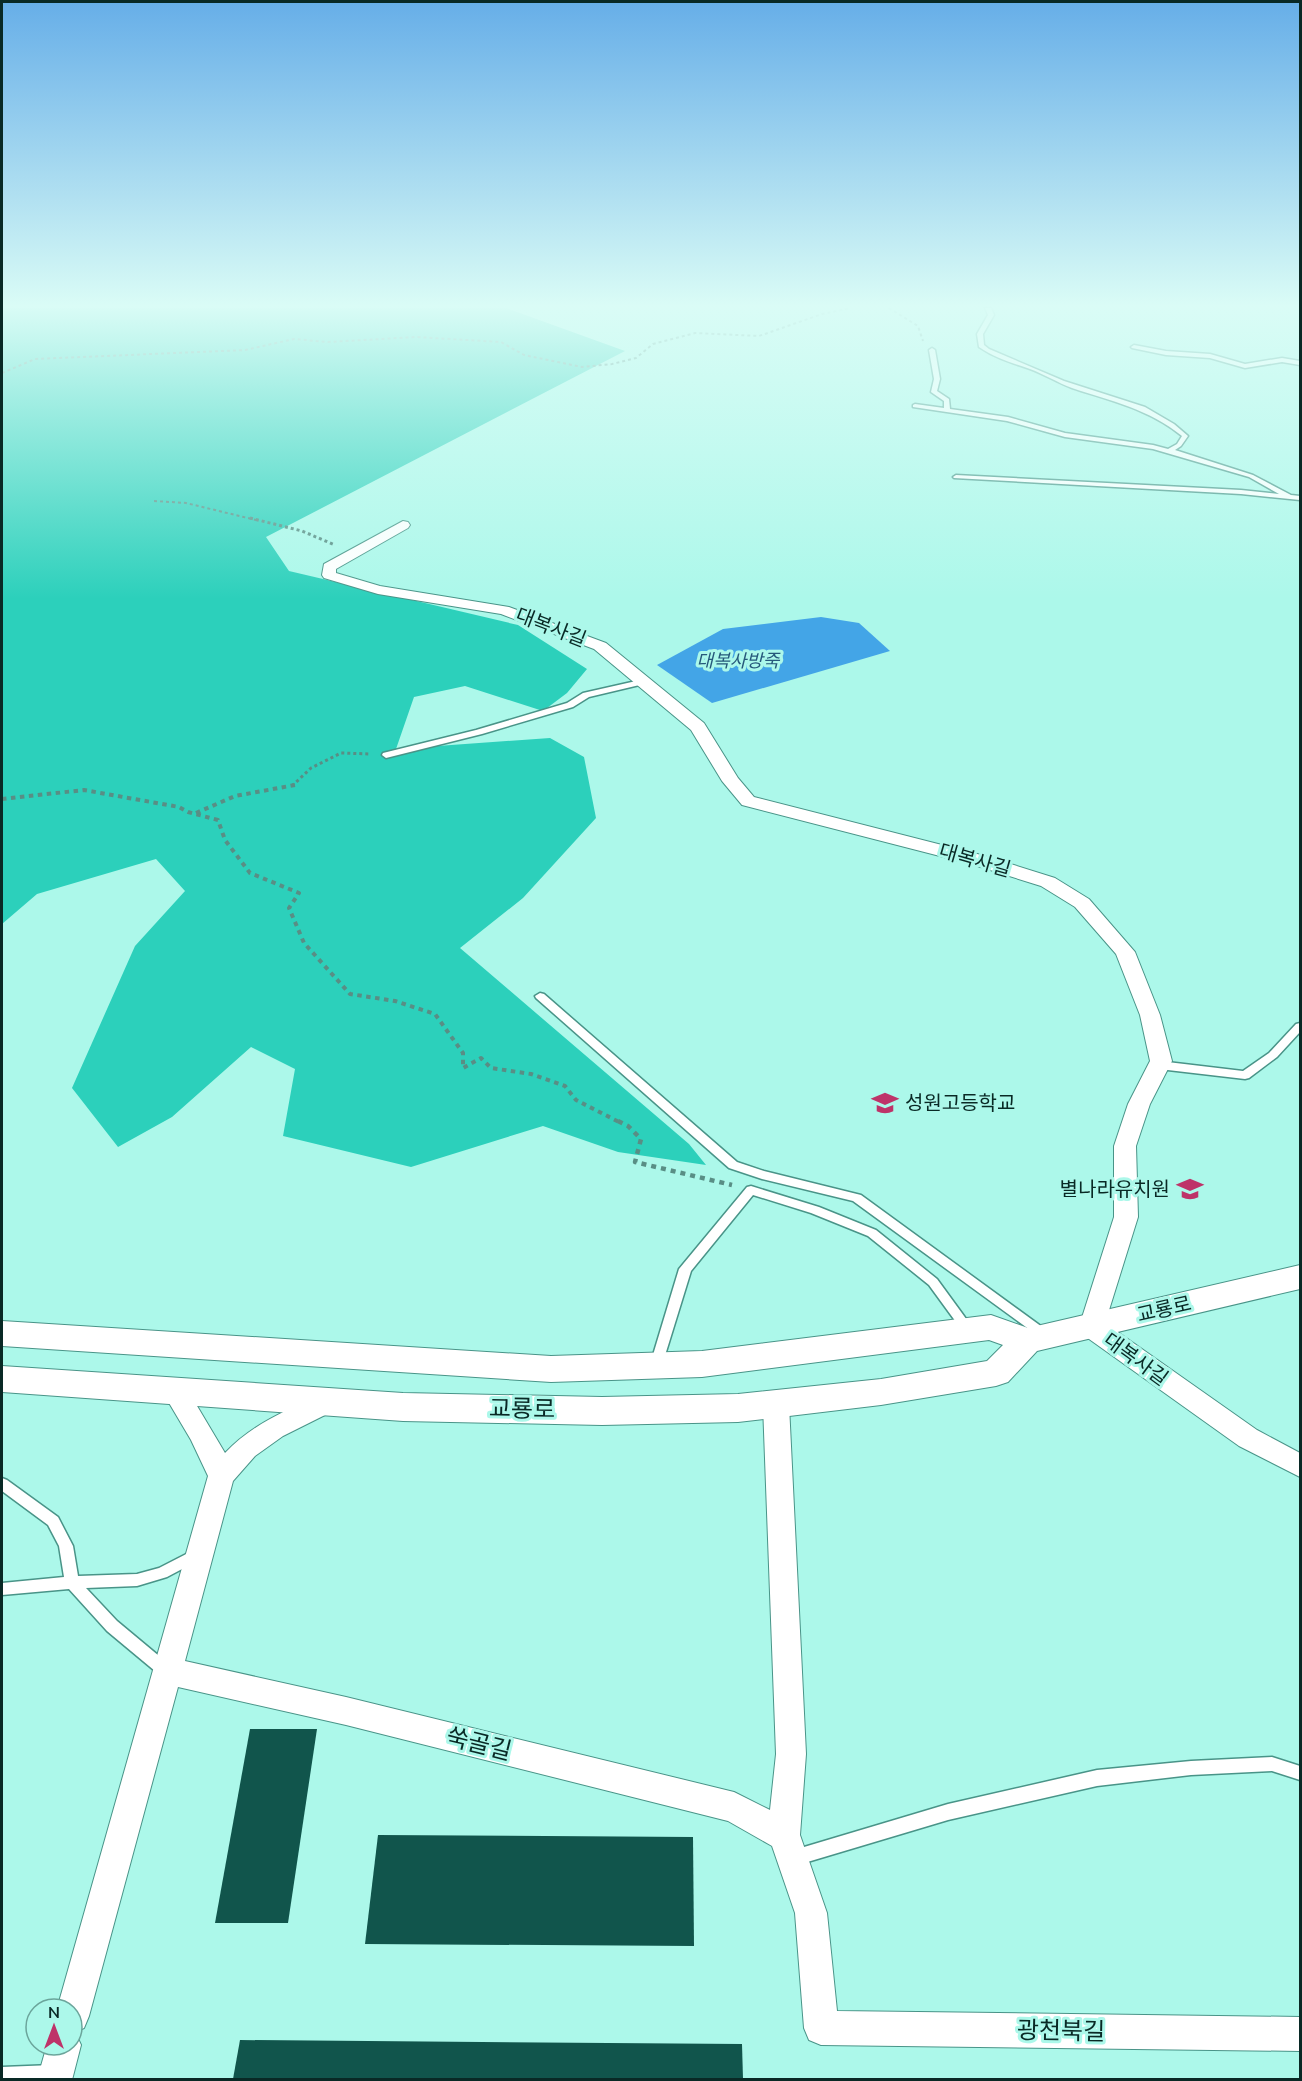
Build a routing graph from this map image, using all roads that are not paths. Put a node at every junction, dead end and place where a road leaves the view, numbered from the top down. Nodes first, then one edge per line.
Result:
1 (947, 405) edge
2 (1135, 405) edge
3 (915, 406) dead end
4 (947, 411) junction
5 (1169, 451) junction
6 (956, 477) dead end
7 (1288, 496) junction
8 (1300, 498) edge
9 (403, 525) dead end
10 (645, 681) junction
11 (386, 755) road end
12 (540, 996) dead end
13 (1300, 1026) edge
14 (1159, 1065) junction
15 (1300, 1277) edge
16 (1091, 1327) junction
17 (968, 1330) junction
18 (2, 1333) edge
19 (1037, 1339) junction
20 (656, 1365) junction
21 (2, 1379) edge
22 (174, 1391) junction
23 (328, 1402) junction
24 (776, 1405) junction
25 (1300, 1466) edge
26 (220, 1476) junction
27 (2, 1484) edge
28 (199, 1553) junction
29 (72, 1582) junction
30 (2, 1589) edge
31 (166, 1671) junction
32 (1300, 1773) edge
33 (789, 1846) junction
34 (77, 1997) edge
35 (1300, 2034) edge
36 (58, 2066) edge
37 (2, 2076) edge

1 - 4 lane
2 - 5 lane
3 - 4 lane
4 - 5 lane
5 - 7 lane
6 - 7 lane
7 - 8 lane
9 - 10 street, 대복사길
10 - 11 lane
10 - 14 street, 대복사길
12 - 19 lane
13 - 14 lane
14 - 16 street, 대복사길
15 - 16 street, 교룡로
16 - 19 street, 교룡로
16 - 25 street, 대복사길
17 - 19 street, 교룡로
17 - 20 street, 교룡로
17 - 20 lane
18 - 20 street, 교룡로
19 - 24 street, 교룡로
21 - 22 street, 교룡로
22 - 23 street, 교룡로
22 - 26 street
23 - 24 street, 교룡로
23 - 26 street
24 - 33 street
26 - 28 street
27 - 29 lane
28 - 29 lane
28 - 31 street
29 - 30 lane
29 - 31 lane, 쑥골길
31 - 33 street, 쑥골길
31 - 34 street
32 - 33 lane
33 - 35 street, 광천북길
36 - 37 lane

